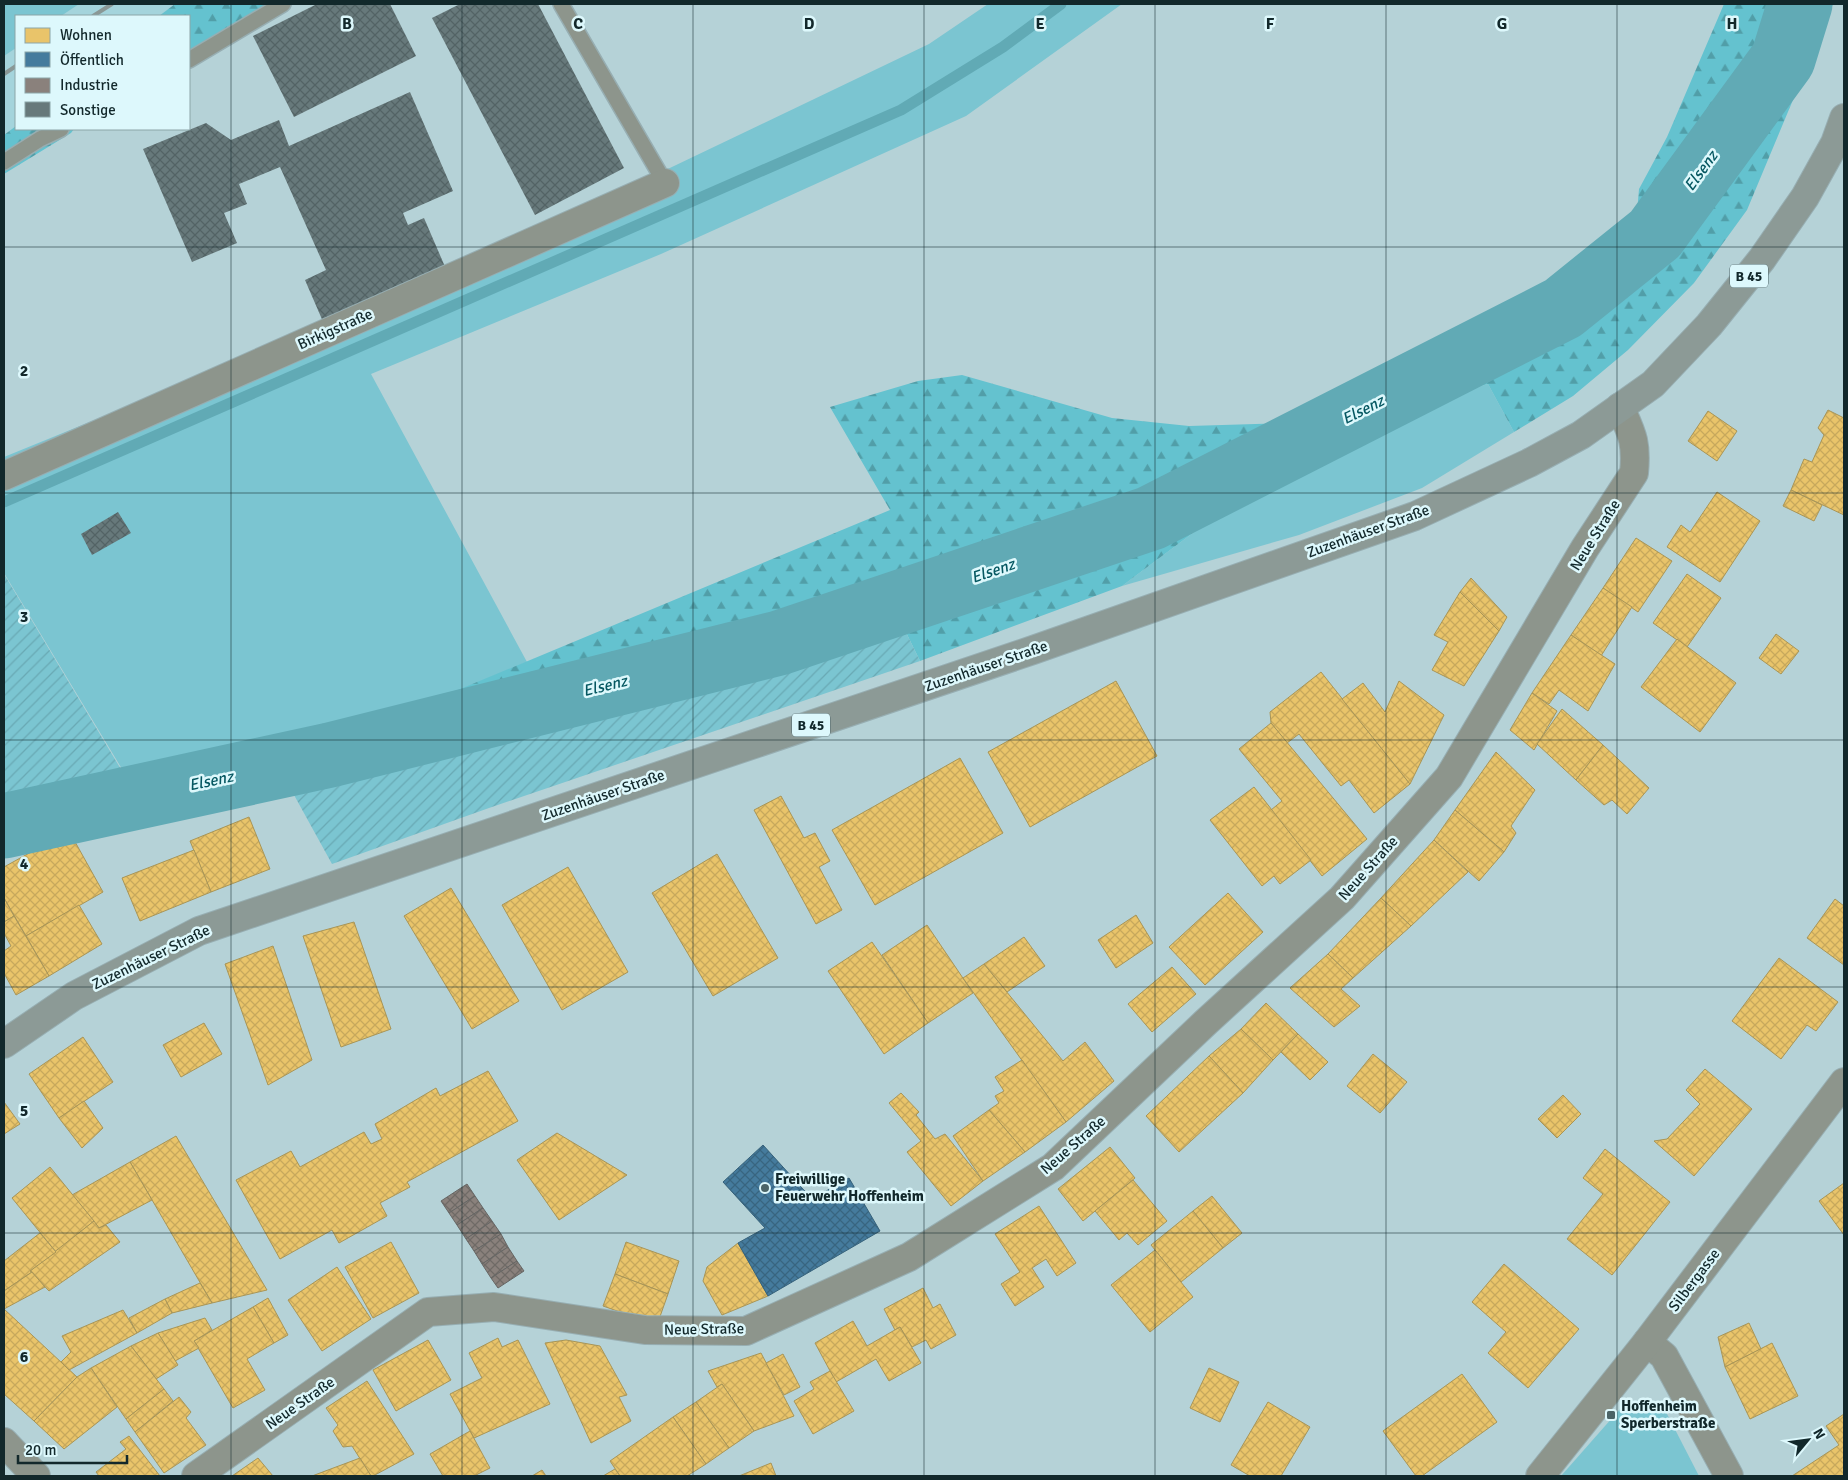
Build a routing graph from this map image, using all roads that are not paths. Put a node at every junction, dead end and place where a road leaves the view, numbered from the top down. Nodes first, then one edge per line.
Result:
1 (283, 4) edge
2 (561, 4) edge
3 (190, 59) edge
4 (1844, 118) edge
5 (59, 130) edge
6 (4, 162) edge
7 (665, 182) joint
8 (1620, 407) junction
9 (4, 476) edge
10 (4, 1044) edge
11 (1844, 1082) edge
12 (1647, 1342) junction
13 (4, 1442) edge
14 (36, 1476) edge
15 (196, 1476) edge
16 (1540, 1476) edge
17 (1729, 1476) edge

1 - 3 lane
2 - 7 lane
4 - 8 main road, Zuzenhäuser Straße / B 45
5 - 6 lane
7 - 9 street, Birkigstraße
8 - 10 main road, Zuzenhäuser Straße / B 45
8 - 15 street, Neue Straße
11 - 12 street, Silbergasse
12 - 16 street, Silbergasse
12 - 17 street
13 - 14 street

